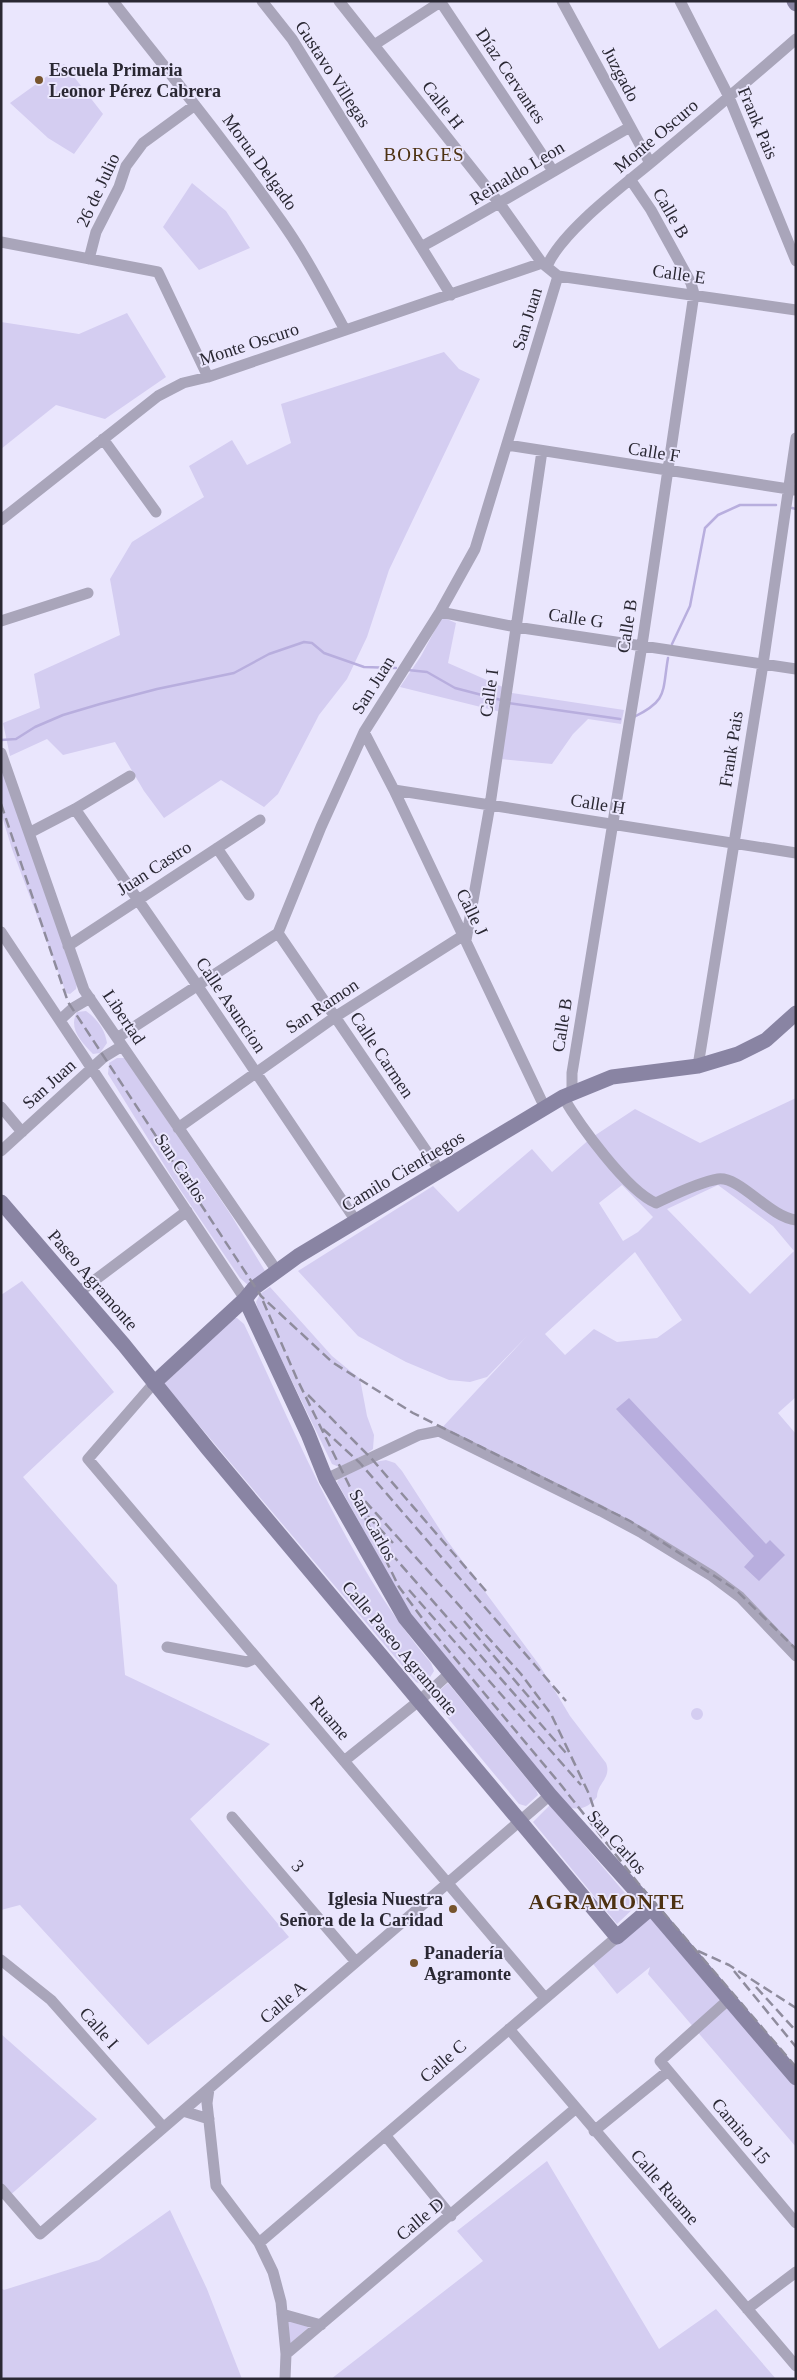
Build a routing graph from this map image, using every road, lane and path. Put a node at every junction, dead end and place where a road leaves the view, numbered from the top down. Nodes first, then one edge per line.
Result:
1 (113, 1) edge
2 (262, 1) edge
3 (339, 1) edge
4 (562, 1) edge
5 (680, 1) edge
6 (441, 2) edge
7 (796, 40) edge
8 (374, 45) junction
9 (729, 97) junction
10 (195, 105) junction
11 (630, 127) junction
12 (650, 163) junction
13 (552, 171) junction
14 (630, 179) junction
15 (500, 204) junction
16 (1, 242) edge
17 (421, 247) junction
18 (89, 259) junction
19 (796, 261) edge
20 (545, 265) junction
21 (558, 276) junction
22 (694, 294) junction
23 (451, 295) junction
24 (796, 310) edge
25 (345, 330) junction
26 (208, 377) junction
27 (796, 438) edge
28 (103, 439) junction
29 (507, 445) junction
30 (542, 451) junction
31 (668, 472) junction
32 (792, 490) edge
33 (156, 512) dead end
34 (1, 520) edge
35 (88, 593) dead end
36 (440, 612) junction
37 (1, 621) edge
38 (516, 627) junction
39 (642, 645) junction
40 (763, 664) junction
41 (796, 669) edge
42 (364, 732) junction
43 (1, 753) edge
44 (130, 776) dead end
45 (394, 790) junction
46 (490, 805) junction
47 (75, 810) junction
48 (260, 820) dead end
49 (612, 824) junction
50 (29, 833) junction
51 (733, 842) junction
52 (218, 848) junction
53 (796, 853) edge
54 (249, 895) dead end
55 (138, 898) junction
56 (278, 933) junction
57 (465, 937) junction
58 (3, 939) edge
59 (68, 946) junction
60 (197, 985) junction
61 (90, 998) junction
62 (796, 1013) edge
63 (336, 1017) junction
64 (60, 1020) junction
65 (120, 1042) junction
66 (698, 1066) junction
67 (92, 1068) junction
68 (256, 1073) junction
69 (568, 1095) junction
70 (1, 1107) edge
71 (545, 1108) junction
72 (178, 1128) junction
73 (22, 1132) junction
74 (1, 1152) edge
75 (440, 1171) junction
76 (1, 1202) edge
77 (187, 1211) junction
78 (796, 1220) edge
79 (356, 1221) junction
80 (277, 1271) junction
81 (79, 1292) junction
82 (245, 1299) junction
83 (154, 1383) junction
84 (88, 1459) joint
85 (326, 1479) junction
86 (167, 1647) dead end
87 (796, 1656) edge
88 (256, 1658) junction
89 (450, 1673) junction
90 (420, 1700) junction
91 (344, 1761) junction
92 (550, 1795) junction
93 (232, 1817) dead end
94 (520, 1821) junction
95 (448, 1884) junction
96 (650, 1908) junction
97 (617, 1937) junction
98 (1, 1960) edge
99 (356, 1962) junction
100 (545, 1998) junction
101 (728, 2000) junction
102 (509, 2029) junction
103 (668, 2072) junction
104 (796, 2078) edge
105 (209, 2089) junction
106 (575, 2109) junction
107 (182, 2111) junction
108 (209, 2119) junction
109 (163, 2127) junction
110 (594, 2131) junction
111 (385, 2136) junction
112 (1, 2189) edge
113 (452, 2216) junction
114 (796, 2223) edge
115 (259, 2243) junction
116 (796, 2272) edge
117 (747, 2309) junction
118 (282, 2314) junction
119 (321, 2325) junction
120 (286, 2354) junction
121 (796, 2366) edge
122 (284, 2379) edge

1 - 10 street, Morua Delgado
2 - 17 street, Gustavo Villegas
3 - 8 street, Calle H
4 - 11 street, Juzgado
5 - 9 street, Frank Pais
6 - 8 street
6 - 13 street, Díaz Cervantes
7 - 9 street, Monte Oscuro
8 - 15 street, Calle H
9 - 12 street, Monte Oscuro
9 - 19 street, Frank Pais
10 - 18 street, 26 de Julio
10 - 25 street, Morua Delgado
11 - 12 street, Juzgado
11 - 13 street, Reinaldo Leon
12 - 14 street, Monte Oscuro
13 - 15 street, Reinaldo Leon
14 - 20 street, Monte Oscuro
14 - 22 street, Calle B
15 - 17 street, Reinaldo Leon
15 - 20 street, Calle H
16 - 18 street
17 - 23 street, Gustavo Villegas
18 - 26 street
20 - 21 street, Calle H
20 - 23 street, Monte Oscuro
21 - 22 street, Calle E
21 - 29 street, San Juan
22 - 24 street, Calle E
22 - 31 street, Calle B
23 - 25 street, Monte Oscuro
25 - 26 street, Monte Oscuro
26 - 28 street, Monte Oscuro
27 - 32 street, Frank Pais
28 - 33 street
28 - 34 street, Monte Oscuro
29 - 30 street, Calle F
29 - 36 street, San Juan
30 - 31 street, Calle F
30 - 38 street, Calle I
31 - 32 street, Calle F
31 - 39 street, Calle B
32 - 40 street, Frank Pais
35 - 37 street
36 - 38 street, Calle G
36 - 42 street, San Juan
38 - 39 street, Calle G
38 - 46 street, Calle I
39 - 40 street, Calle G
39 - 49 street, Calle B
40 - 41 street, Calle G
40 - 51 street, Frank Pais
42 - 45 street, Calle J
42 - 56 street, San Juan
43 - 50 street, Libertad
44 - 47 street
45 - 46 street, Calle H
45 - 57 street, Calle J
46 - 49 street, Calle H
46 - 57 street, Calle I
47 - 50 street
47 - 55 street, Calle Asuncion
48 - 52 street, Juan Castro
49 - 51 street, Calle H
49 - 69 street, Calle B
50 - 59 street, Libertad
51 - 53 street, Calle H
51 - 66 street, Frank Pais
52 - 54 street
52 - 55 street, Juan Castro
55 - 59 street, Juan Castro
55 - 60 street, Calle Asuncion
56 - 60 street, San Juan
56 - 63 street, Calle Carmen
57 - 63 street, San Ramon
57 - 71 street, Calle J
58 - 64 street, San Carlos
59 - 61 street, Libertad
60 - 65 street, San Juan
60 - 68 street, Calle Asuncion
61 - 64 street
61 - 65 street, Libertad
62 - 66 street, Camilo Cienfuegos
63 - 68 street, San Ramon
63 - 75 street, Calle Carmen
64 - 67 street, San Carlos
65 - 67 street, San Juan
65 - 72 street, Libertad
66 - 69 street, Camilo Cienfuegos
67 - 73 street, San Juan
67 - 77 street, San Carlos
68 - 72 street, San Ramon
68 - 79 street, Calle Asuncion
69 - 71 street, Camilo Cienfuegos
69 - 78 street
70 - 73 street
71 - 75 street, Camilo Cienfuegos
72 - 80 street, Libertad
73 - 74 street, San Juan
75 - 79 street, Camilo Cienfuegos
76 - 81 street, Paseo Agramonte
77 - 81 street
77 - 82 street, San Carlos
79 - 80 street, Camilo Cienfuegos
80 - 82 street, Camilo Cienfuegos
81 - 83 street, Paseo Agramonte
82 - 83 street, Camilo Cienfuegos
82 - 85 street, San Carlos
83 - 84 street, Camilo Cienfuegos
83 - 90 street, Calle Paseo Agramonte
84 - 88 street, Ruame
85 - 87 street
85 - 89 street, San Carlos
86 - 88 street
88 - 91 street, Ruame
89 - 90 street
89 - 92 street, San Carlos
90 - 91 street
90 - 94 street, Calle Paseo Agramonte
91 - 95 street, Ruame
92 - 94 street, Calle A
92 - 96 street, San Carlos
93 - 99 street, 3
94 - 95 street, Calle A
94 - 97 street, Calle Paseo Agramonte
95 - 99 street, Calle A
95 - 100 street, Ruame
96 - 97 street, Calle C
96 - 101 street, San Carlos
97 - 100 street, Calle C
98 - 109 street, Calle I
99 - 105 street, Calle A
100 - 102 street, Calle C
101 - 103 street, Camino 15
101 - 104 street, San Carlos
102 - 106 street, Calle Ruame
102 - 111 street, Calle C
103 - 110 street
103 - 114 street, Camino 15
105 - 107 street, Calle A
105 - 108 street
106 - 110 street, Calle Ruame
106 - 113 street, Calle D
107 - 108 street
107 - 109 street, Calle A
108 - 115 street
109 - 112 street, Calle A
110 - 117 street, Calle Ruame
111 - 113 street
111 - 115 street, Calle C
113 - 119 street, Calle D
115 - 118 street
116 - 117 street
117 - 121 street, Calle Ruame
118 - 119 street
118 - 120 street
119 - 120 street, Calle D
120 - 122 street

